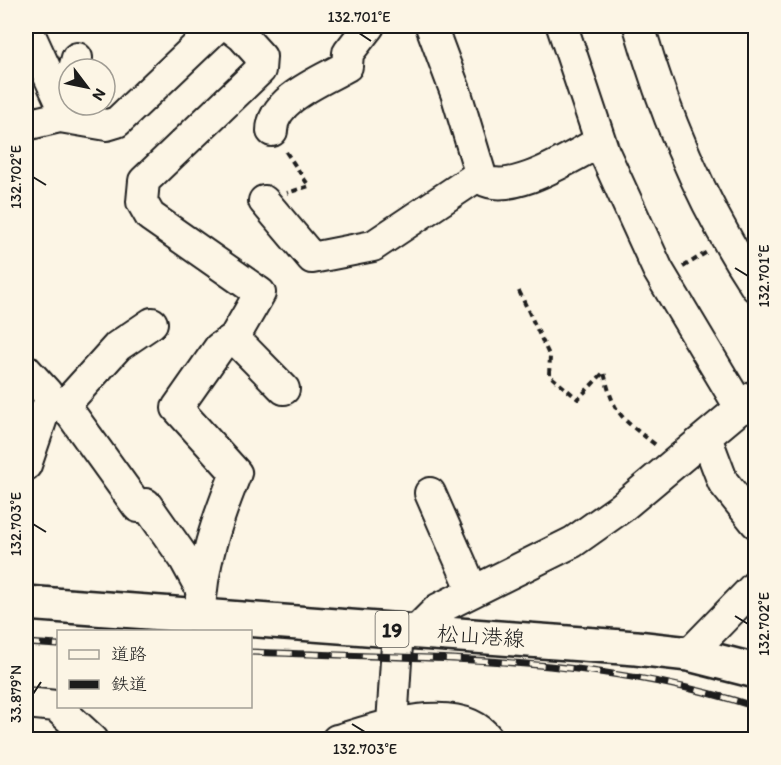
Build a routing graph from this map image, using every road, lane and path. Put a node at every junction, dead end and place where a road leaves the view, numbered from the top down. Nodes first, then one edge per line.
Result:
1 (26, 26) edge
2 (218, 26) edge
3 (229, 26) edge
4 (369, 26) edge
5 (431, 26) edge
6 (562, 26) edge
7 (639, 26) edge
8 (57, 70) edge
9 (57, 98) edge
10 (99, 117) edge
11 (26, 125) edge
12 (272, 131) joint
13 (600, 142) junction
14 (479, 175) junction
15 (264, 201) joint
16 (728, 239) junction
17 (663, 279) junction
18 (756, 287) edge
19 (519, 291) dead end
20 (152, 323) dead end
21 (234, 338) junction
22 (26, 370) edge
23 (284, 389) dead end
24 (748, 402) edge
25 (58, 406) junction
26 (706, 437) junction
27 (677, 462) junction
28 (26, 465) edge
29 (430, 493) dead end
30 (756, 523) edge
31 (756, 585) edge
32 (473, 591) junction
33 (200, 602) junction
34 (26, 603) edge
35 (407, 630) junction
36 (689, 654) junction
37 (756, 670) edge
38 (26, 704) edge
39 (57, 707) edge
40 (58, 708) edge
41 (392, 732) edge
42 (93, 740) edge
43 (337, 740) edge
44 (489, 740) edge

1 - 8 street
2 - 10 street
3 - 21 street
4 - 12 street
5 - 14 street
6 - 13 street
7 - 16 street
9 - 11 street
12 - 15 path
13 - 14 street
13 - 17 street
14 - 15 street
16 - 17 path
16 - 18 street
17 - 24 street
19 - 27 path
20 - 25 street
21 - 23 street
21 - 33 street
22 - 25 street
24 - 26 street
25 - 28 street
25 - 33 street
26 - 27 street
26 - 30 street
27 - 32 street
29 - 32 street
31 - 36 street
32 - 35 street
33 - 34 main road, 松山港線 / 19
33 - 35 main road, 松山港線 / 19
35 - 36 main road, 松山港線 / 19
35 - 41 street
36 - 37 main road, 松山港線 / 19
38 - 39 street
40 - 42 street
41 - 43 street
41 - 44 street

